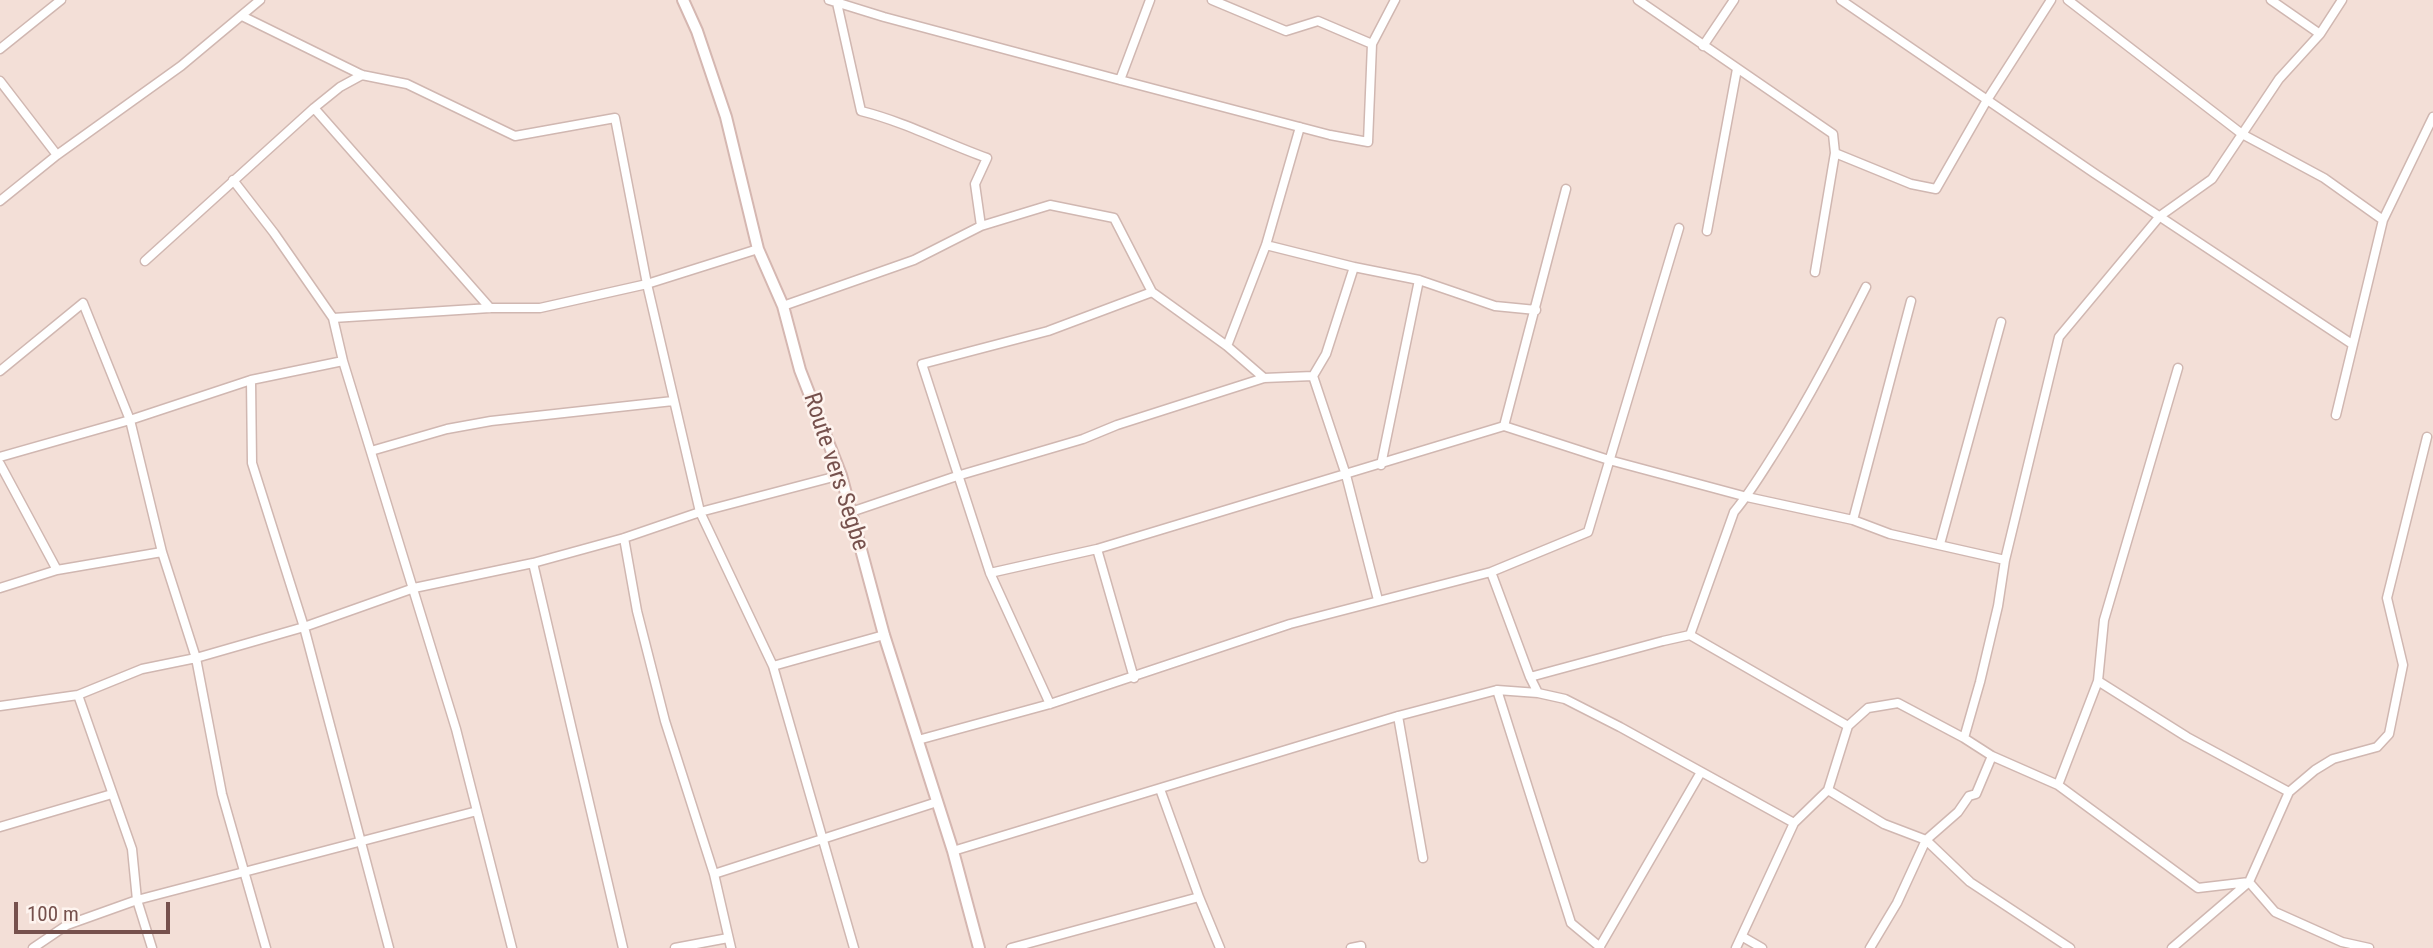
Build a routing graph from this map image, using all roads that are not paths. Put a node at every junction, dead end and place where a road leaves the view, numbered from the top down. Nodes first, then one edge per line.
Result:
1 (61, 0) edge
2 (260, 0) edge
3 (683, 0) edge
4 (1150, 0) edge
5 (1212, 0) edge
6 (1395, 0) edge
7 (1639, 0) edge
8 (1734, 0) edge
9 (1841, 0) edge
10 (2051, 0) edge
11 (2068, 0) edge
12 (2271, 0) edge
13 (2342, 0) edge
14 (833, 1) edge
15 (242, 16) junction
16 (2320, 34) junction
17 (1372, 44) junction
18 (1703, 46) junction
19 (0, 50) edge
20 (1737, 69) junction
21 (362, 75) junction
22 (1120, 80) junction
23 (0, 81) edge
24 (1987, 100) junction
25 (314, 108) junction
26 (2432, 120) edge
27 (1300, 127) junction
28 (2242, 134) junction
29 (1835, 153) junction
30 (57, 155) junction
31 (233, 180) junction
32 (1566, 189) dead end
33 (0, 201) edge
34 (2160, 216) junction
35 (2383, 220) junction
36 (981, 226) junction
37 (1679, 228) dead end
38 (1707, 231) dead end
39 (1266, 245) junction
40 (758, 249) junction
41 (145, 261) dead end
42 (1354, 267) junction
43 (1815, 272) dead end
44 (1419, 280) junction
45 (647, 284) junction
46 (1866, 287) dead end
47 (1152, 292) junction
48 (1911, 301) dead end
49 (783, 306) junction
50 (490, 308) junction
51 (1536, 310) junction
52 (333, 318) junction
53 (2001, 322) dead end
54 (2351, 344) junction
55 (1227, 346) junction
56 (343, 360) junction
57 (2178, 368) dead end
58 (0, 371) edge
59 (1313, 376) junction
60 (1264, 378) junction
61 (251, 380) junction
62 (673, 401) junction
63 (2336, 415) dead end
64 (130, 420) junction
65 (1504, 426) junction
66 (2427, 437) dead end
67 (371, 451) junction
68 (0, 457) edge
69 (1609, 460) junction
70 (0, 464) edge
71 (1381, 465) junction
72 (841, 474) junction
73 (957, 475) junction
74 (1346, 475) junction
75 (1747, 497) junction
76 (700, 512) junction
77 (851, 512) junction
78 (1853, 520) junction
79 (624, 538) junction
80 (1940, 544) junction
81 (1097, 549) junction
82 (162, 552) junction
83 (2005, 559) junction
84 (533, 563) junction
85 (57, 570) junction
86 (1491, 572) junction
87 (990, 573) junction
88 (0, 588) edge
89 (414, 588) junction
90 (1378, 600) junction
91 (304, 627) junction
92 (884, 635) junction
93 (1690, 635) junction
94 (196, 658) junction
95 (773, 666) junction
96 (1530, 677) junction
97 (1134, 678) junction
98 (2098, 681) junction
99 (1497, 690) junction
100 (1538, 694) junction
101 (78, 695) junction
102 (1050, 704) junction
103 (0, 706) edge
104 (1398, 716) junction
105 (1848, 726) junction
106 (1964, 738) junction
107 (918, 740) junction
108 (1992, 756) junction
109 (1701, 772) junction
110 (2058, 785) junction
111 (1160, 789) junction
112 (1828, 790) junction
113 (2289, 792) junction
114 (112, 794) junction
115 (937, 802) junction
116 (477, 811) junction
117 (1794, 823) junction
118 (0, 827) edge
119 (822, 839) junction
120 (1926, 840) junction
121 (360, 841) junction
122 (953, 851) junction
123 (1423, 858) dead end
124 (243, 871) junction
125 (714, 874) junction
126 (2249, 881) junction
127 (1199, 897) junction
128 (137, 900) junction
129 (1743, 937) junction
130 (728, 938) junction
131 (2340, 945) edge
132 (33, 948) edge
133 (152, 948) edge
134 (266, 948) edge
135 (389, 948) edge
136 (512, 948) edge
137 (623, 948) edge
138 (675, 948) edge
139 (731, 948) edge
140 (854, 948) edge
141 (979, 948) edge
142 (1011, 948) edge
143 (1220, 948) edge
144 (1351, 948) edge
145 (1361, 948) edge
146 (1599, 948) edge
147 (1736, 948) edge
148 (1762, 948) edge
149 (1870, 948) edge
150 (2070, 948) edge
151 (2172, 948) edge
152 (2369, 948) edge

1 - 19 street
2 - 15 street
3 - 40 main road, Route vers Segbe
4 - 22 street
5 - 17 street
6 - 17 street
7 - 18 street
8 - 18 street
9 - 24 street
10 - 24 street
11 - 28 street
12 - 16 street
13 - 16 street
14 - 22 street
14 - 36 street
15 - 21 street
15 - 30 street
16 - 28 street
17 - 27 street
18 - 20 street
20 - 29 street
20 - 38 street
21 - 25 street
21 - 45 street
22 - 27 street
23 - 30 street
24 - 29 street
24 - 34 street
25 - 31 street
25 - 50 street
26 - 35 street
27 - 39 street
28 - 34 street
28 - 35 street
29 - 43 street
30 - 33 street
31 - 41 street
31 - 52 street
32 - 51 street
34 - 54 street
34 - 83 street
35 - 54 street
36 - 47 street
36 - 49 street
37 - 69 street
39 - 42 street
39 - 55 street
40 - 45 street
40 - 49 main road, Route vers Segbe
42 - 44 street
42 - 59 street
44 - 51 street
44 - 71 street
45 - 50 street
45 - 62 street
46 - 75 street
47 - 55 street
47 - 73 street
48 - 78 street
49 - 72 main road, Route vers Segbe
50 - 52 street
51 - 65 street
52 - 56 street
53 - 80 street
54 - 63 street
55 - 60 street
56 - 61 street
56 - 67 street
57 - 98 street
58 - 64 street
59 - 60 street
59 - 74 street
60 - 73 street
61 - 64 street
61 - 91 street
62 - 67 street
62 - 76 street
64 - 68 street
64 - 82 street
65 - 69 street
65 - 71 street
66 - 113 street
67 - 89 street
69 - 75 street
69 - 86 street
70 - 85 street
71 - 74 street
72 - 76 street
72 - 77 main road, Route vers Segbe
73 - 77 street
73 - 87 street
74 - 81 street
74 - 90 street
75 - 78 street
75 - 93 street
76 - 79 street
76 - 95 street
77 - 92 main road, Route vers Segbe
78 - 80 street
79 - 84 street
79 - 125 street
80 - 83 street
81 - 87 street
81 - 97 street
82 - 85 street
82 - 94 street
83 - 106 street
84 - 89 street
84 - 137 street
85 - 88 street
86 - 90 street
86 - 96 street
87 - 102 street
89 - 91 street
89 - 116 street
90 - 97 street
91 - 94 street
91 - 121 street
92 - 95 street
92 - 107 main road, Route vers Segbe
93 - 96 street
93 - 105 street
94 - 101 street
94 - 124 street
95 - 119 street
96 - 100 street
97 - 102 street
98 - 110 street
98 - 113 street
99 - 100 street
99 - 104 street
99 - 146 street
100 - 109 street
101 - 103 street
101 - 114 street
102 - 107 street
104 - 111 street
104 - 123 street
105 - 106 street
105 - 112 street
106 - 108 street
107 - 115 main road, Route vers Segbe
108 - 110 street
108 - 120 street
109 - 117 street
109 - 146 street
110 - 126 street
111 - 122 street
111 - 127 street
112 - 117 street
112 - 120 street
113 - 126 street
114 - 118 street
114 - 128 street
115 - 119 street
115 - 122 main road, Route vers Segbe
116 - 121 street
116 - 136 street
117 - 129 street
119 - 125 street
119 - 140 street
120 - 149 street
120 - 150 street
121 - 124 street
121 - 135 street
122 - 141 main road, Route vers Segbe
124 - 128 street
124 - 134 street
125 - 130 street
126 - 131 street
126 - 151 street
127 - 142 street
127 - 143 street
128 - 132 street
128 - 133 street
129 - 147 street
129 - 148 street
130 - 138 street
130 - 139 street
131 - 152 street
144 - 145 street

